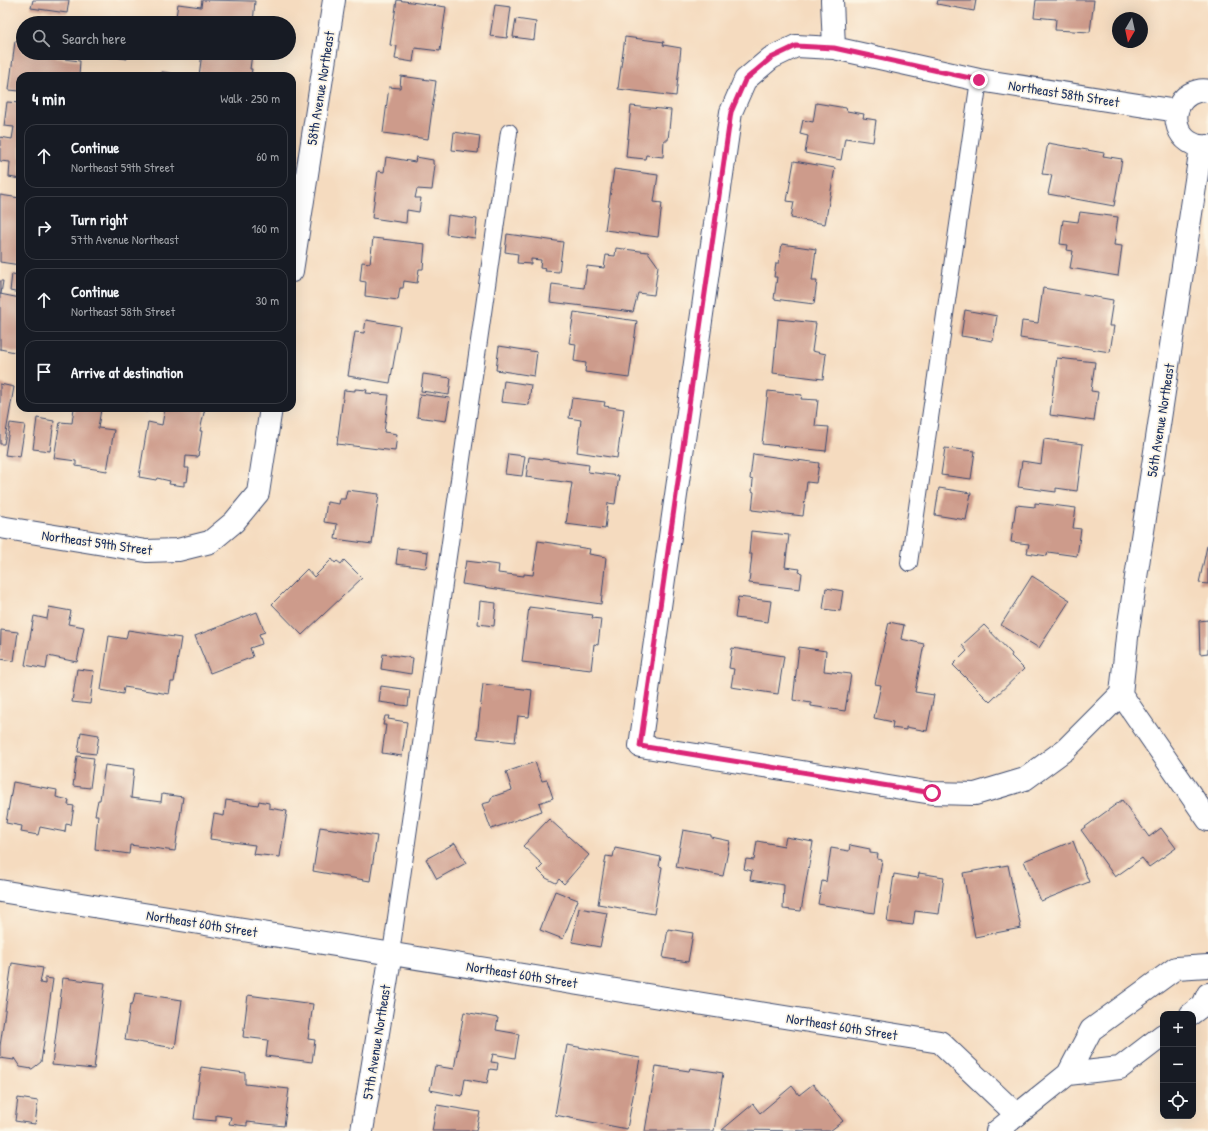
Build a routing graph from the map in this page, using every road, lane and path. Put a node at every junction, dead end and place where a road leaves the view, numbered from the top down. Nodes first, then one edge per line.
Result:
1 (334, 0) edge
2 (832, 0) edge
3 (834, 48) junction
4 (979, 80) junction
5 (1208, 90) edge
6 (1177, 111) junction
7 (509, 132) dead end
8 (1204, 146) edge
9 (296, 245) edge
10 (270, 412) edge
11 (0, 527) edge
12 (909, 563) dead end
13 (1121, 694) junction
14 (1208, 820) edge
15 (0, 891) edge
16 (391, 953) junction
17 (1208, 966) edge
18 (1208, 994) edge
19 (1195, 1011) edge
20 (1160, 1038) edge
21 (1068, 1074) junction
22 (1017, 1115) junction
23 (362, 1131) edge
24 (997, 1131) edge

1 - 9 street, 58th Avenue Northeast
2 - 3 street
3 - 4 street, Northeast 58th Street
3 - 13 street
4 - 6 street, Northeast 58th Street
4 - 12 lane
5 - 6 street
6 - 8 street
7 - 16 lane
8 - 13 street, 56th Avenue Northeast
10 - 11 street, Northeast 59th Street
13 - 14 street
15 - 16 street, Northeast 60th Street
16 - 22 street, Northeast 60th Street
16 - 23 street, 57th Avenue Northeast
17 - 21 street
18 - 19 street
20 - 21 street
21 - 22 street
22 - 24 street

